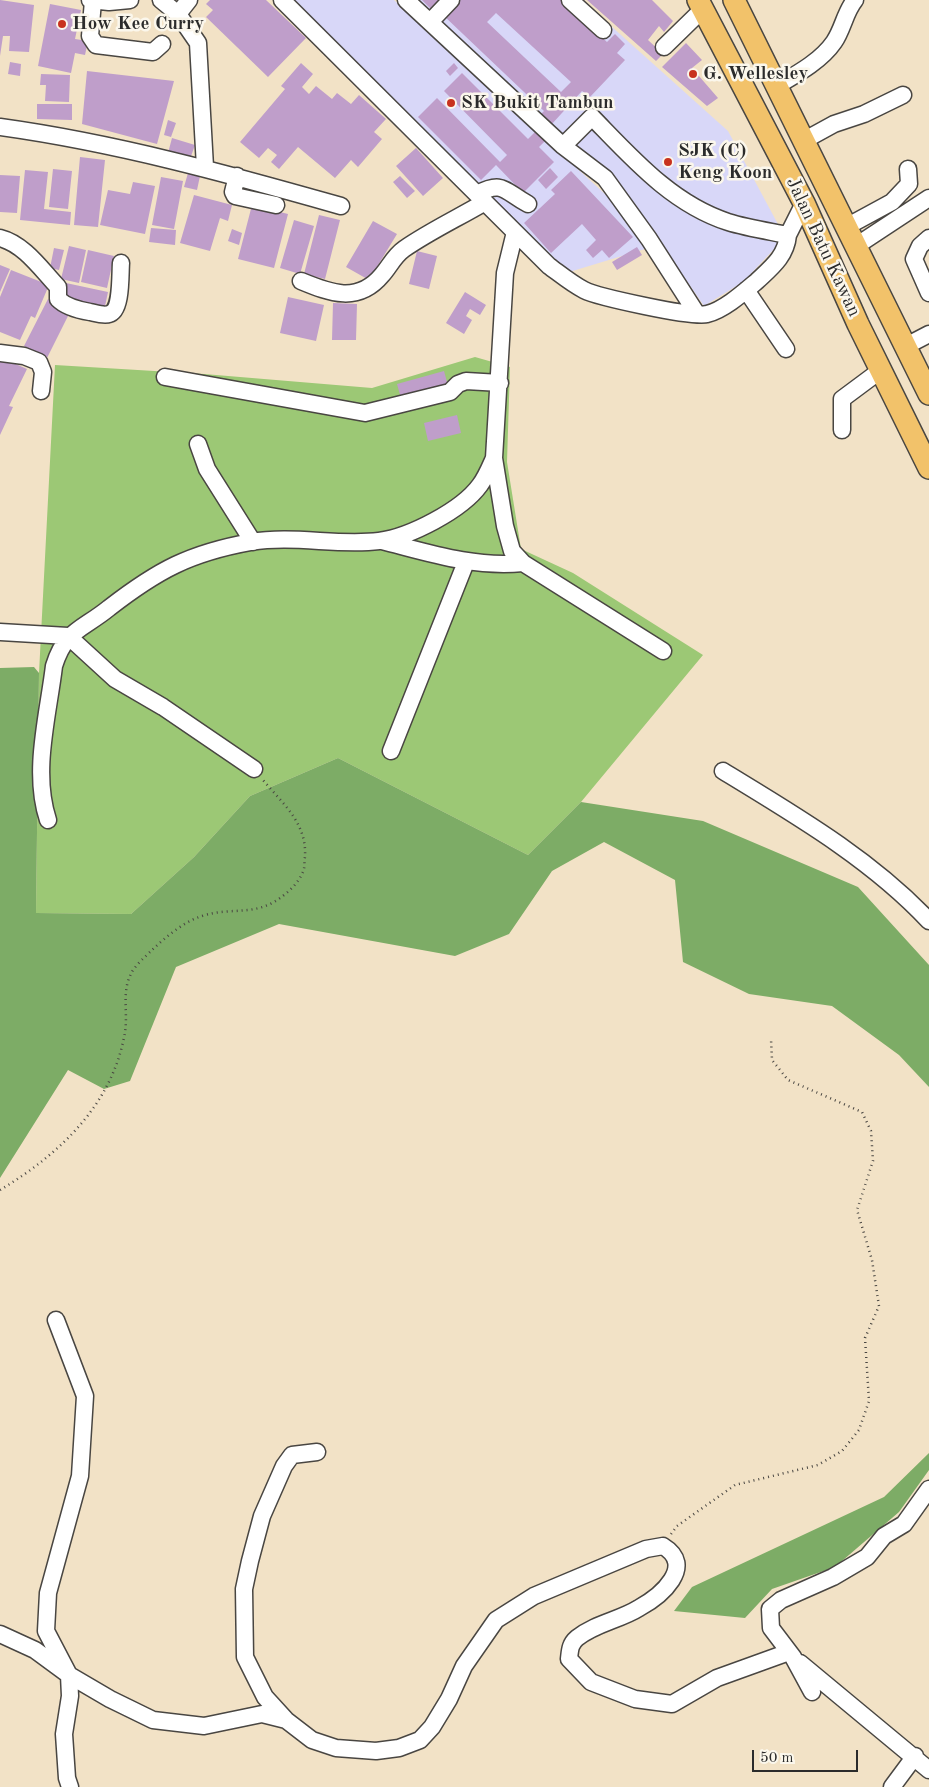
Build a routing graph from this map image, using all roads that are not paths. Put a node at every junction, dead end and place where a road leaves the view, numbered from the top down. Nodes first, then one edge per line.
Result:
1 (92, 0) edge
2 (130, 0) edge
3 (162, 0) edge
4 (189, 0) edge
5 (282, 0) edge
6 (406, 0) edge
7 (451, 0) edge
8 (570, 0) edge
9 (734, 0) edge
10 (855, 0) edge
11 (701, 5) edge
12 (178, 14) junction
13 (430, 22) junction
14 (603, 30) dead end
15 (162, 44) dead end
16 (664, 47) dead end
17 (778, 85) junction
18 (903, 95) dead end
19 (0, 127) edge
20 (804, 141) junction
21 (563, 146) junction
22 (206, 167) junction
23 (908, 169) dead end
24 (237, 176) junction
25 (481, 198) junction
26 (929, 198) edge
27 (804, 203) junction
28 (528, 204) dead end
29 (276, 205) dead end
30 (341, 206) dead end
31 (846, 227) junction
32 (515, 232) junction
33 (788, 235) junction
34 (0, 238) edge
35 (929, 238) edge
36 (856, 246) junction
37 (121, 263) dead end
38 (925, 272) edge
39 (301, 281) dead end
40 (746, 290) junction
41 (929, 294) edge
42 (697, 314) junction
43 (929, 334) edge
44 (906, 346) junction
45 (786, 349) dead end
46 (0, 353) edge
47 (881, 370) junction
48 (165, 377) dead end
49 (500, 383) junction
50 (42, 391) dead end
51 (929, 394) edge
52 (842, 430) dead end
53 (198, 444) dead end
54 (494, 458) junction
55 (929, 468) edge
56 (380, 541) junction
57 (253, 542) junction
58 (466, 562) junction
59 (523, 563) junction
60 (0, 632) edge
61 (68, 636) junction
62 (663, 650) dead end
63 (391, 751) dead end
64 (254, 769) road end
65 (723, 771) dead end
66 (48, 820) dead end
67 (929, 921) edge
68 (56, 1320) dead end
69 (317, 1452) dead end
70 (929, 1489) edge
71 (0, 1634) edge
72 (791, 1655) junction
73 (69, 1675) junction
74 (812, 1692) dead end
75 (286, 1720) junction
76 (914, 1756) junction
77 (929, 1770) edge
78 (70, 1787) edge
79 (892, 1787) edge

1 - 2 street
1 - 15 street
3 - 12 street
4 - 12 street
5 - 25 street
6 - 13 street
7 - 13 street
8 - 14 street
9 - 17 main road, Jalan Batu Kawan
10 - 17 street
11 - 16 street
11 - 27 main road, Jalan Batu Kawan
12 - 22 street
13 - 21 street
17 - 20 main road, Jalan Batu Kawan
18 - 20 street
19 - 22 street
20 - 31 main road, Jalan Batu Kawan
21 - 33 street
21 - 42 street
22 - 24 street
23 - 31 street
24 - 29 street
24 - 30 street
25 - 28 street
25 - 32 street
25 - 39 street
26 - 36 street
27 - 33 street
27 - 47 main road, Jalan Batu Kawan
31 - 36 main road, Jalan Batu Kawan
32 - 42 street
32 - 49 street
33 - 40 street
34 - 37 street
35 - 38 street
36 - 44 main road, Jalan Batu Kawan
38 - 41 street
40 - 42 street
40 - 45 street
43 - 44 street
44 - 51 main road, Jalan Batu Kawan
46 - 50 street
47 - 52 street
47 - 55 main road, Jalan Batu Kawan
48 - 49 street
49 - 54 street
53 - 57 street
54 - 56 street
54 - 59 street
56 - 57 street
56 - 58 street
57 - 61 street
58 - 59 street
58 - 63 street
59 - 62 street
60 - 61 street
61 - 64 street
61 - 66 street
65 - 67 street
68 - 73 street
69 - 75 street
70 - 72 street
71 - 73 street
72 - 74 street
72 - 75 street
72 - 76 street
73 - 75 street
73 - 78 street
76 - 77 street
76 - 79 street

